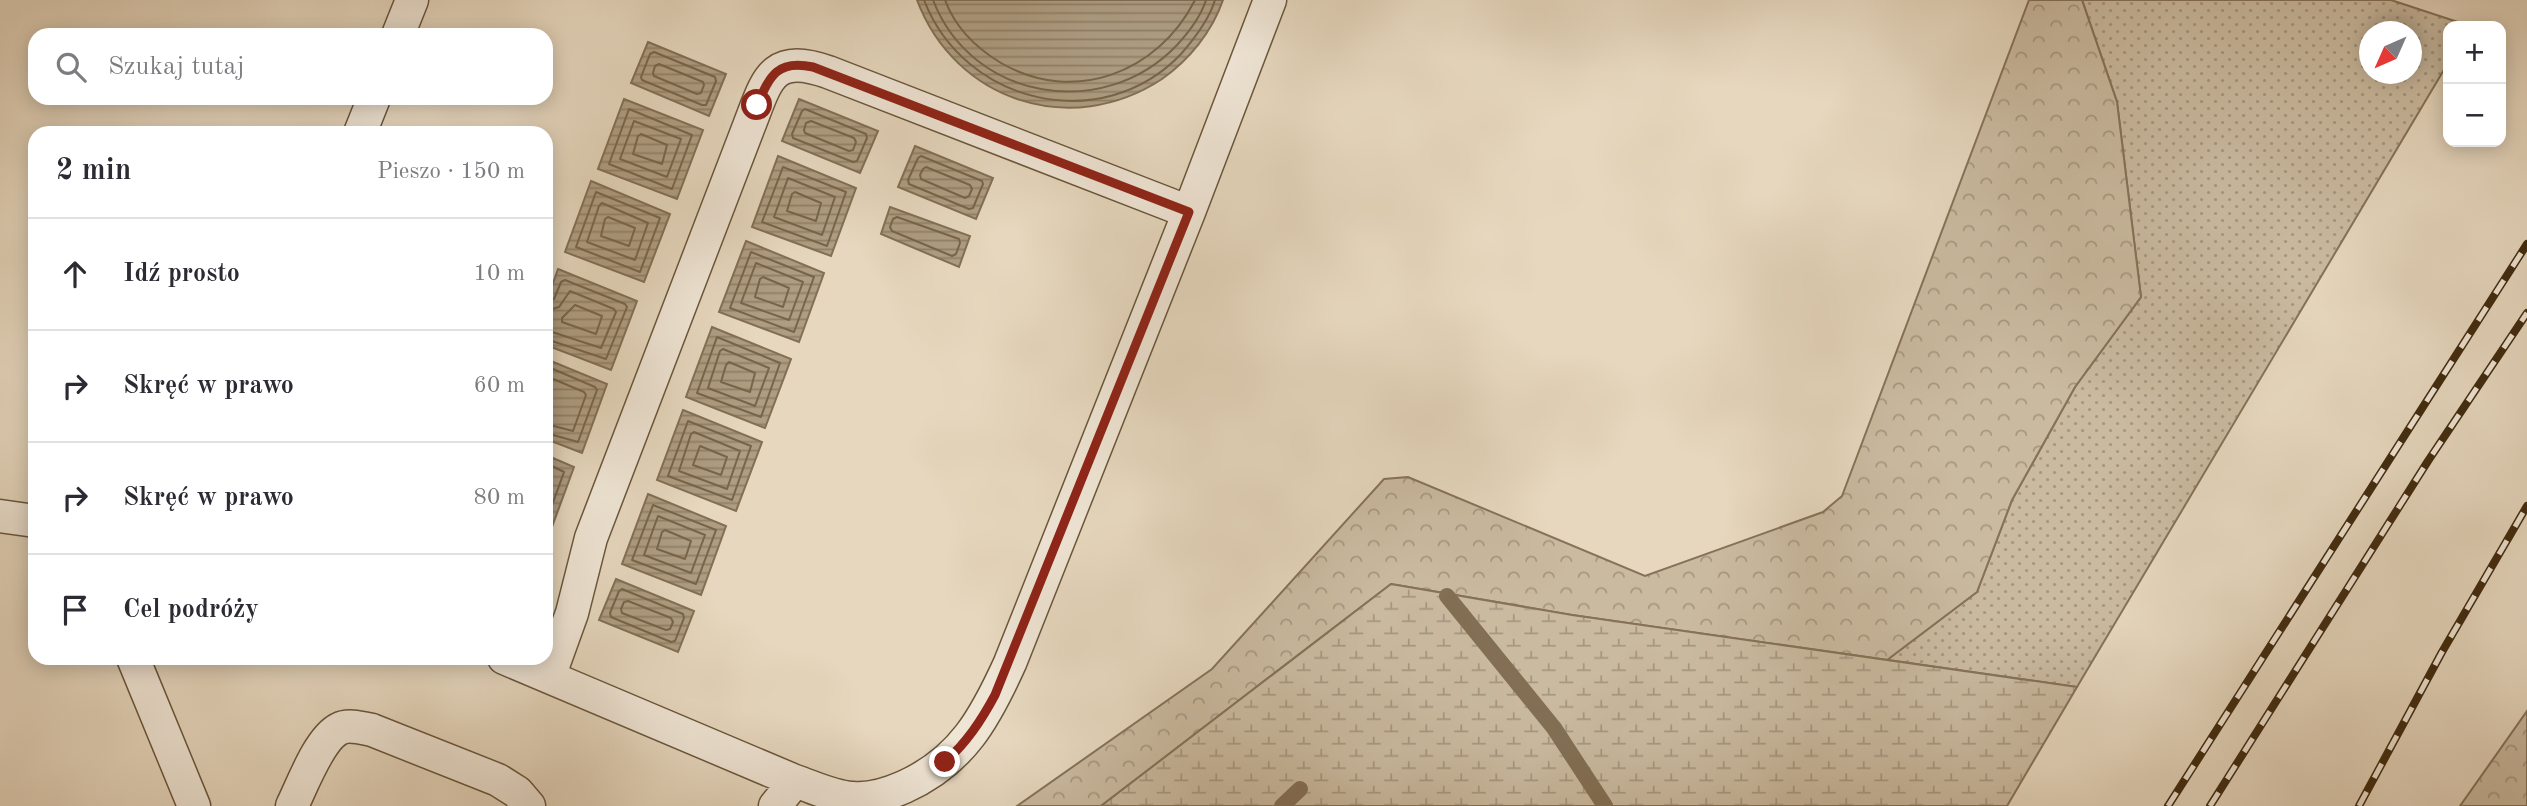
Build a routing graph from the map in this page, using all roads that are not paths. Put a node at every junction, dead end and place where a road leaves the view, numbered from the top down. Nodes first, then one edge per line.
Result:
1 (412, 0) edge
2 (1270, 0) edge
3 (401, 28) edge
4 (371, 105) edge
5 (363, 126) edge
6 (1189, 212) junction
7 (0, 516) edge
8 (28, 520) edge
9 (136, 665) edge
10 (521, 665) edge
11 (549, 677) junction
12 (795, 780) junction
13 (194, 806) edge
14 (292, 806) edge
15 (529, 806) edge
16 (775, 806) edge

1 - 3 lane
2 - 6 lane
4 - 5 lane
6 - 11 lane
6 - 12 lane
7 - 8 lane
9 - 13 lane
10 - 11 lane
11 - 12 lane
12 - 16 lane
14 - 15 lane

